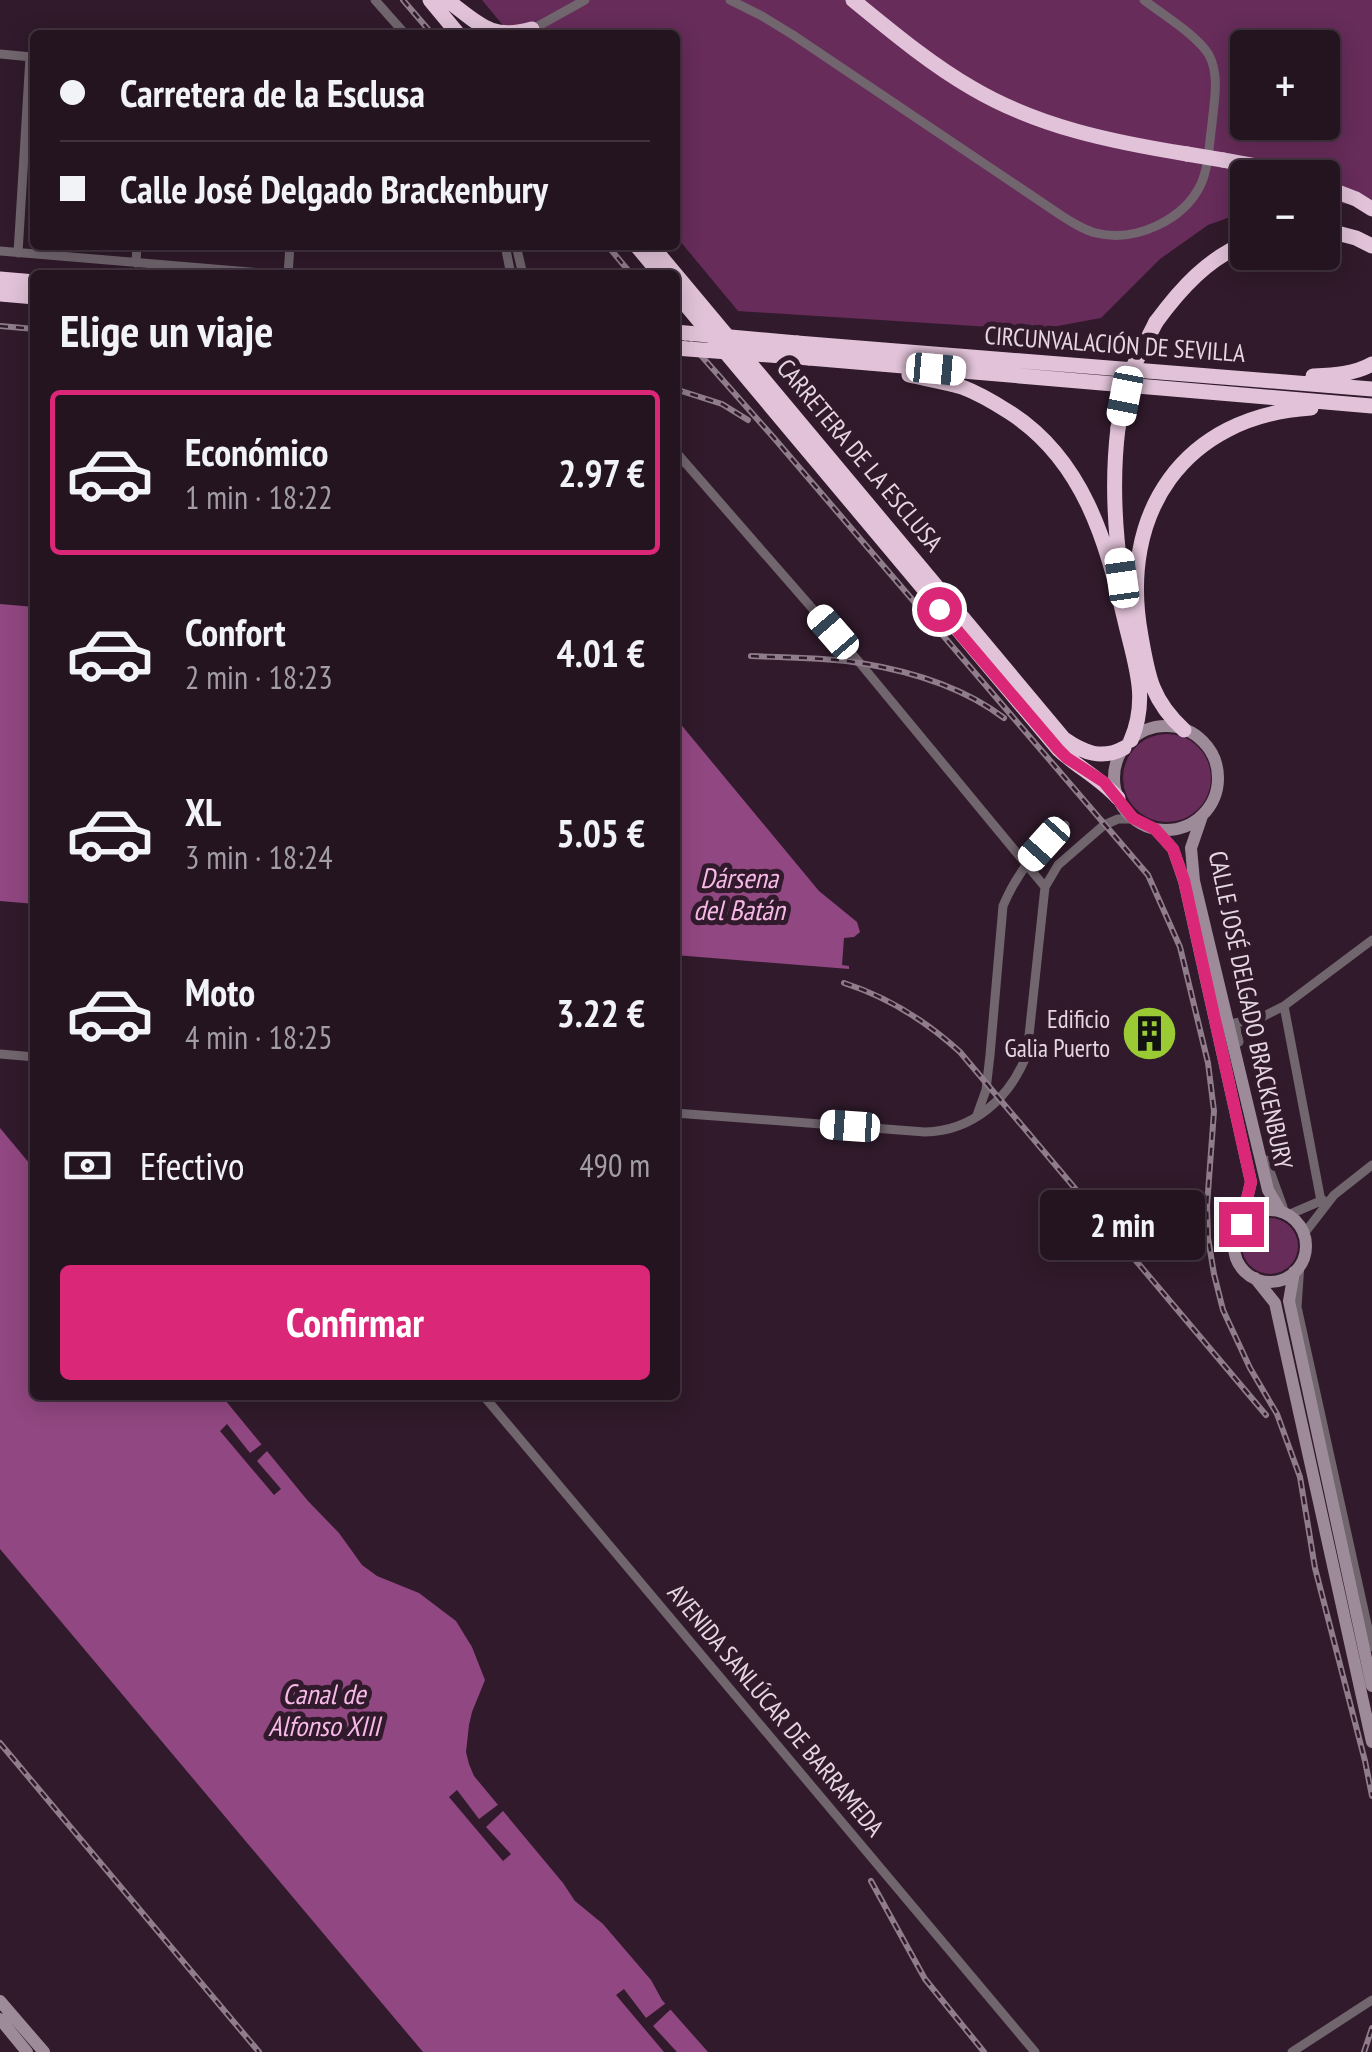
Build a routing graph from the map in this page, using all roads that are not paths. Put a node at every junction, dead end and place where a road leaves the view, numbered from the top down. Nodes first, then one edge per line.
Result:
1 (375, 0) edge
2 (430, 0) edge
3 (447, 0) edge
4 (585, 0) edge
5 (730, 0) edge
6 (853, 0) edge
7 (1144, 0) edge
8 (402, 30) edge
9 (455, 30) edge
10 (472, 30) edge
11 (489, 30) edge
12 (537, 30) edge
13 (0, 54) edge
14 (30, 57) edge
15 (30, 96) edge
16 (1230, 161) edge
17 (1340, 193) edge
18 (1372, 208) edge
19 (1340, 228) edge
20 (1340, 233) edge
21 (1372, 236) edge
22 (1372, 246) edge
23 (1230, 249) edge
24 (137, 250) edge
25 (640, 250) edge
26 (656, 250) edge
27 (0, 251) edge
28 (18, 253) junction
29 (136, 262) junction
30 (228, 270) edge
31 (657, 270) edge
32 (673, 270) edge
33 (0, 279) edge
34 (680, 279) edge
35 (30, 282) edge
36 (0, 294) edge
37 (30, 297) edge
38 (680, 298) edge
39 (680, 332) edge
40 (680, 348) edge
41 (862, 363) junction
42 (1372, 364) edge
43 (1247, 378) junction
44 (1372, 388) edge
45 (1370, 406) edge
46 (680, 457) edge
47 (1130, 615) junction
48 (1184, 730) junction
49 (1128, 744) junction
50 (1118, 798) junction
51 (1202, 816) junction
52 (1133, 818) junction
53 (1065, 825) dead end
54 (1155, 829) junction
55 (1025, 864) junction
56 (1045, 886) junction
57 (1207, 938) junction
58 (1372, 940) edge
59 (1284, 1006) junction
60 (1234, 1023) junction
61 (0, 1054) edge
62 (30, 1057) edge
63 (680, 1112) edge
64 (977, 1115) junction
65 (1372, 1165) edge
66 (1334, 1194) junction
67 (1321, 1200) junction
68 (1284, 1214) junction
69 (1241, 1224) junction
70 (1304, 1235) junction
71 (1297, 1268) junction
72 (1255, 1278) junction
73 (488, 1400) edge
74 (1372, 1647) edge
75 (1372, 1686) edge
76 (1372, 1742) edge
77 (0, 2000) edge
78 (1372, 2000) edge
79 (0, 2019) edge
80 (28, 2052) edge
81 (44, 2052) edge
82 (1035, 2052) edge
83 (1292, 2052) edge

1 - 8 street
2 - 9 highway
3 - 10 highway
3 - 11 highway
4 - 12 street
5 - 7 street
6 - 16 highway, bridge
13 - 14 street
15 - 28 street
17 - 18 highway
19 - 21 highway
20 - 22 highway
23 - 47 highway, bridge
24 - 29 street
25 - 31 highway
26 - 32 highway, CARRETERA DE LA ESCLUSA
27 - 28 street
28 - 29 street
29 - 30 street
33 - 35 highway
34 - 49 highway, CARRETERA DE LA ESCLUSA
36 - 37 highway
38 - 50 highway, CARRETERA DE LA ESCLUSA
39 - 43 highway, CIRCUNVALACIÓN DE SEVILLA, bridge
40 - 41 highway, CIRCUNVALACIÓN DE SEVILLA, bridge
41 - 45 highway, CIRCUNVALACIÓN DE SEVILLA
41 - 47 highway
42 - 43 highway
43 - 44 highway, CIRCUNVALACIÓN DE SEVILLA
45 - 47 highway
46 - 55 street
47 - 48 highway
47 - 49 highway
48 - 49 main road
48 - 51 main road
49 - 50 main road
50 - 52 main road
51 - 54 main road
51 - 57 main road, CALLE JOSÉ DELGADO BRACKENBURY
52 - 54 main road
52 - 56 street
53 - 55 street
54 - 69 main road, CALLE JOSÉ DELGADO BRACKENBURY
55 - 56 street
55 - 64 street
56 - 64 street
57 - 60 street
57 - 68 main road, CALLE JOSÉ DELGADO BRACKENBURY
58 - 59 street
59 - 60 street
59 - 67 street
60 - 68 street
61 - 62 street
63 - 64 street
65 - 66 street
66 - 67 street
66 - 70 street
67 - 68 street
68 - 69 main road
68 - 70 main road
69 - 72 main road
70 - 71 main road
71 - 72 main road
71 - 74 street
71 - 75 main road
72 - 76 main road
73 - 82 street, AVENIDA SANLÚCAR DE BARRAMEDA
77 - 81 main road
78 - 83 street
79 - 80 main road

